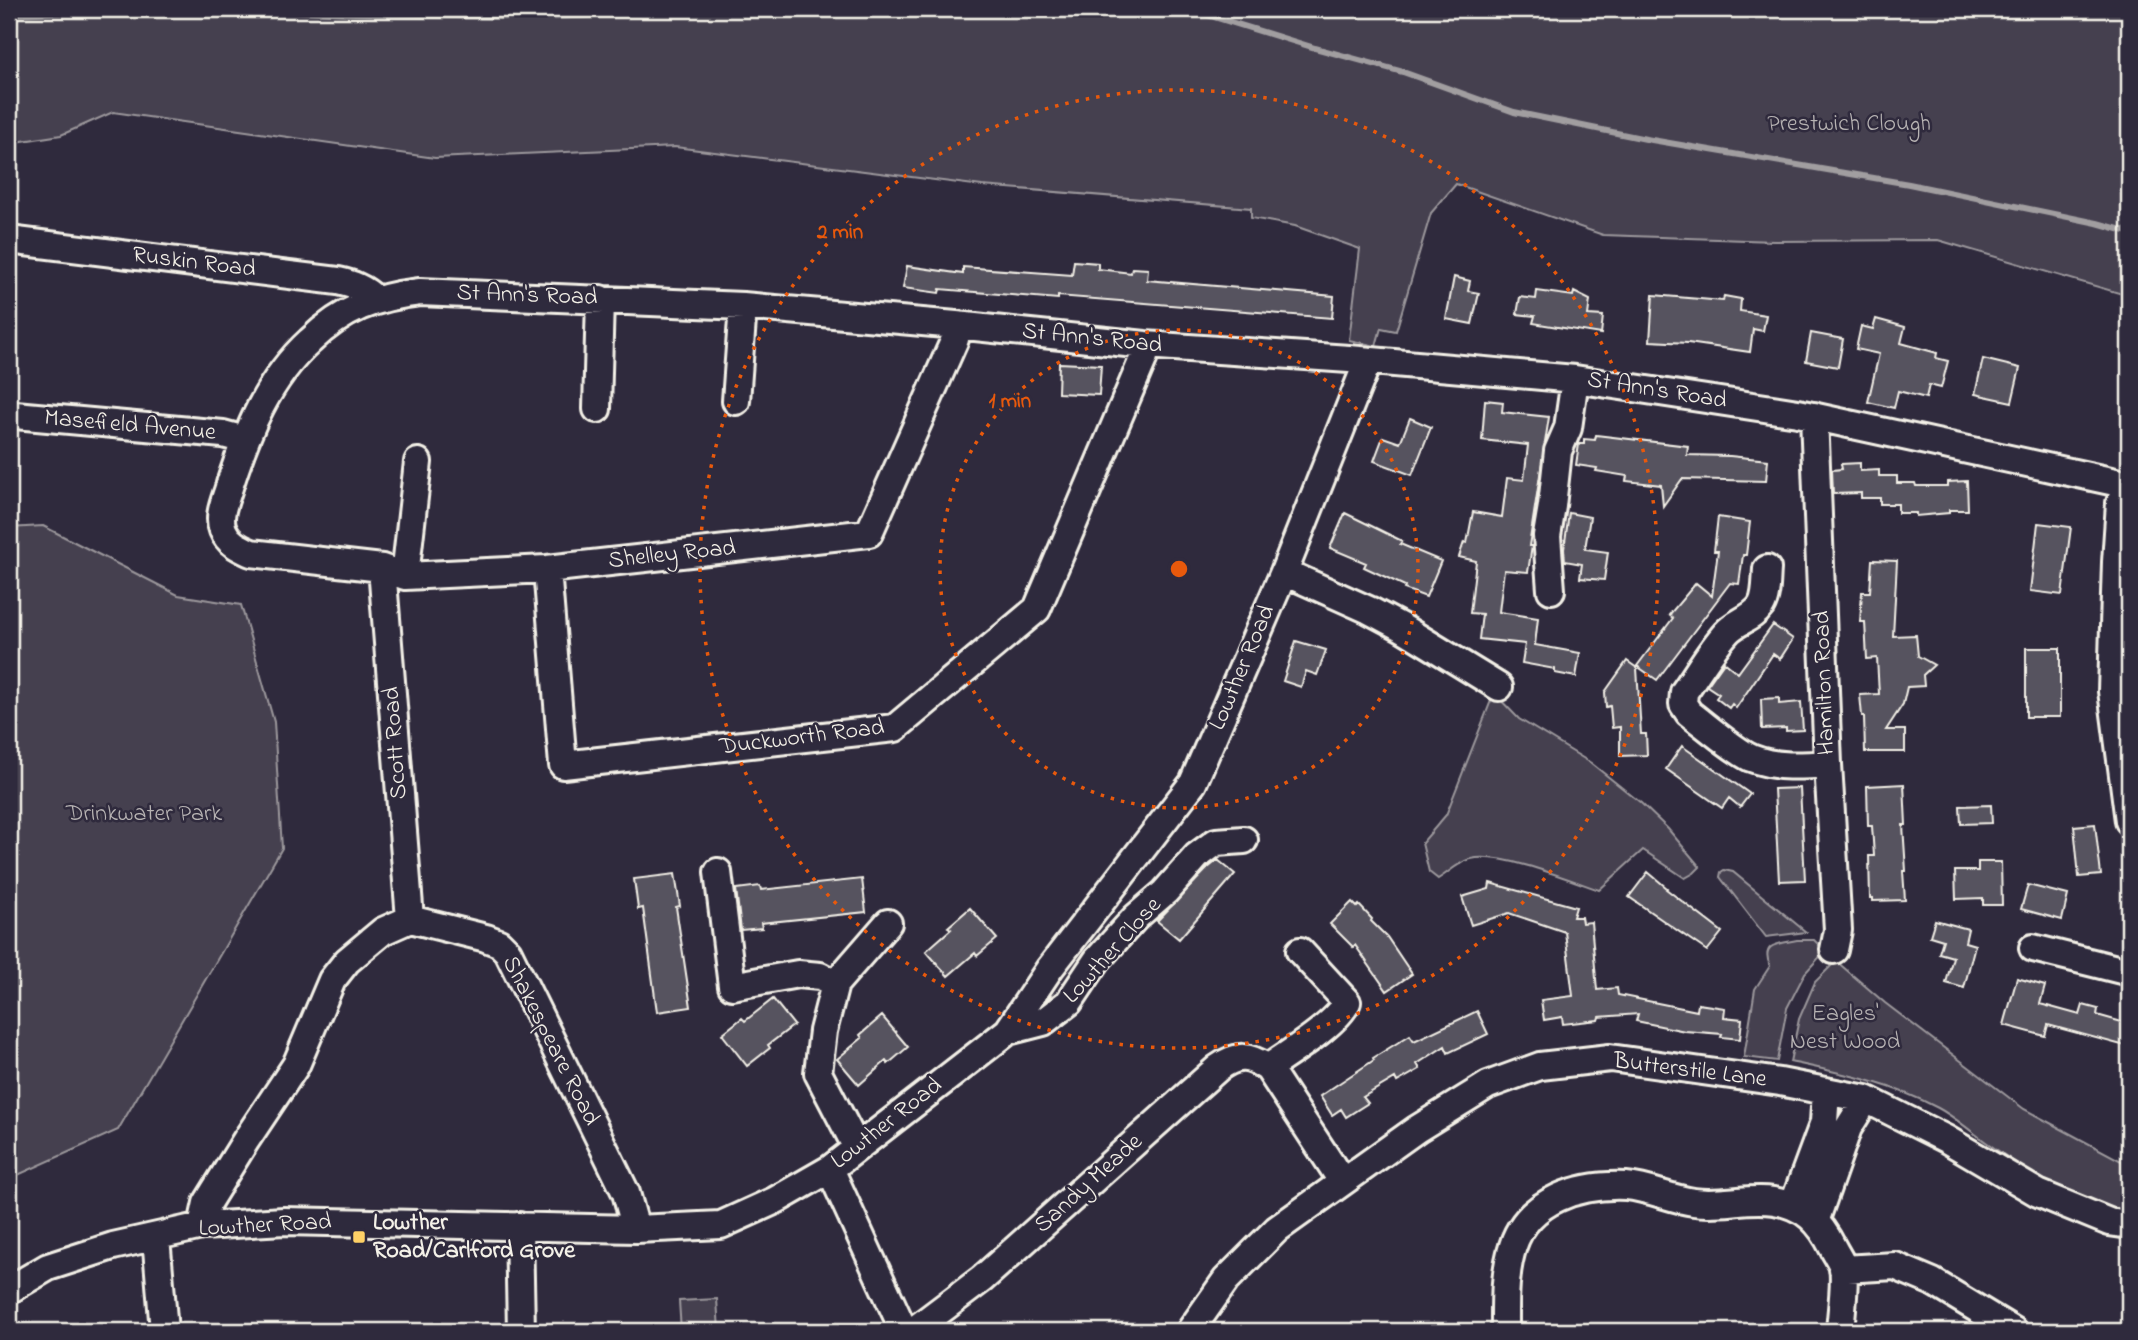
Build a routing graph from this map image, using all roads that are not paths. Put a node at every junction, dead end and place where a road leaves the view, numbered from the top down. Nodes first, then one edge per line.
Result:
1 (9, 240) edge
2 (375, 299) junction
3 (600, 299) junction
4 (743, 306) junction
5 (956, 325) junction
6 (1145, 345) junction
7 (1368, 361) junction
8 (1575, 379) junction
9 (736, 401) dead end
10 (597, 409) dead end
11 (15, 415) dead end
12 (1814, 416) junction
13 (245, 440) junction
14 (418, 462) dead end
15 (2128, 485) edge
16 (251, 553) joint
17 (547, 569) junction
18 (1766, 569) dead end
19 (394, 572) junction
20 (1284, 572) junction
21 (1551, 590) dead end
22 (1499, 687) dead end
23 (1828, 764) junction
24 (2129, 821) edge
25 (1244, 840) dead end
26 (718, 872) dead end
27 (410, 919) junction
28 (888, 923) dead end
29 (2033, 948) dead end
30 (1834, 950) dead end
31 (1300, 951) dead end
32 (2129, 972) edge
33 (835, 984) junction
34 (1008, 1031) junction
35 (1268, 1068) junction
36 (1826, 1091) junction
37 (1866, 1099) junction
38 (858, 1149) junction
39 (830, 1169) junction
40 (1342, 1181) junction
41 (1804, 1213) junction
42 (2129, 1225) edge
43 (202, 1226) junction
44 (519, 1226) junction
45 (636, 1229) junction
46 (156, 1237) junction
47 (1843, 1269) junction
48 (9, 1290) edge
49 (164, 1331) edge
50 (521, 1331) edge
51 (904, 1331) edge
52 (913, 1331) edge
53 (1190, 1331) edge
54 (1505, 1331) edge
55 (1840, 1331) edge
56 (2014, 1331) edge

1 - 2 street, Ruskin Road
2 - 3 street, St Ann's Road
2 - 13 street, St Ann's Road
3 - 4 street, St Ann's Road
3 - 10 street
4 - 5 street, St Ann's Road
4 - 9 street
5 - 6 street, St Ann's Road
5 - 17 street, Shelley Road
6 - 7 street, St Ann's Road
6 - 17 street, Duckworth Road
7 - 8 street, St Ann's Road
7 - 20 street, Lowther Road
8 - 12 street, St Ann's Road
8 - 21 street
11 - 13 street, Masefield Avenue
12 - 15 street, St Ann's Road
12 - 23 street, Hamilton Road
13 - 16 street, St Ann's Road
14 - 19 street, Scott Road
15 - 24 street
16 - 19 street, Shelley Road
17 - 19 street, Shelley Road
18 - 23 street
19 - 27 street, Scott Road
20 - 22 street
20 - 34 street, Lowther Road
23 - 30 street, Hamilton Road
25 - 34 street, Lowther Close
26 - 33 street
27 - 43 street
27 - 45 street, Shakespeare Road
28 - 33 street
29 - 32 street
31 - 35 street
33 - 38 street
34 - 38 street, Lowther Road
35 - 40 street
35 - 52 street, Sandy Meade
36 - 37 street, Butterstile Lane
36 - 40 street, Butterstile Lane
36 - 41 street
37 - 41 street
37 - 42 street, Butterstile Lane
38 - 39 street, Lowther Road
39 - 45 street, Lowther Road
39 - 51 street
40 - 53 street, Butterstile Lane
41 - 47 street
41 - 54 street
43 - 44 street, Lowther Road
43 - 46 street, Lowther Road
44 - 45 street, Lowther Road
44 - 50 street
46 - 48 street, Lowther Road
46 - 49 street
47 - 55 street
47 - 56 street

